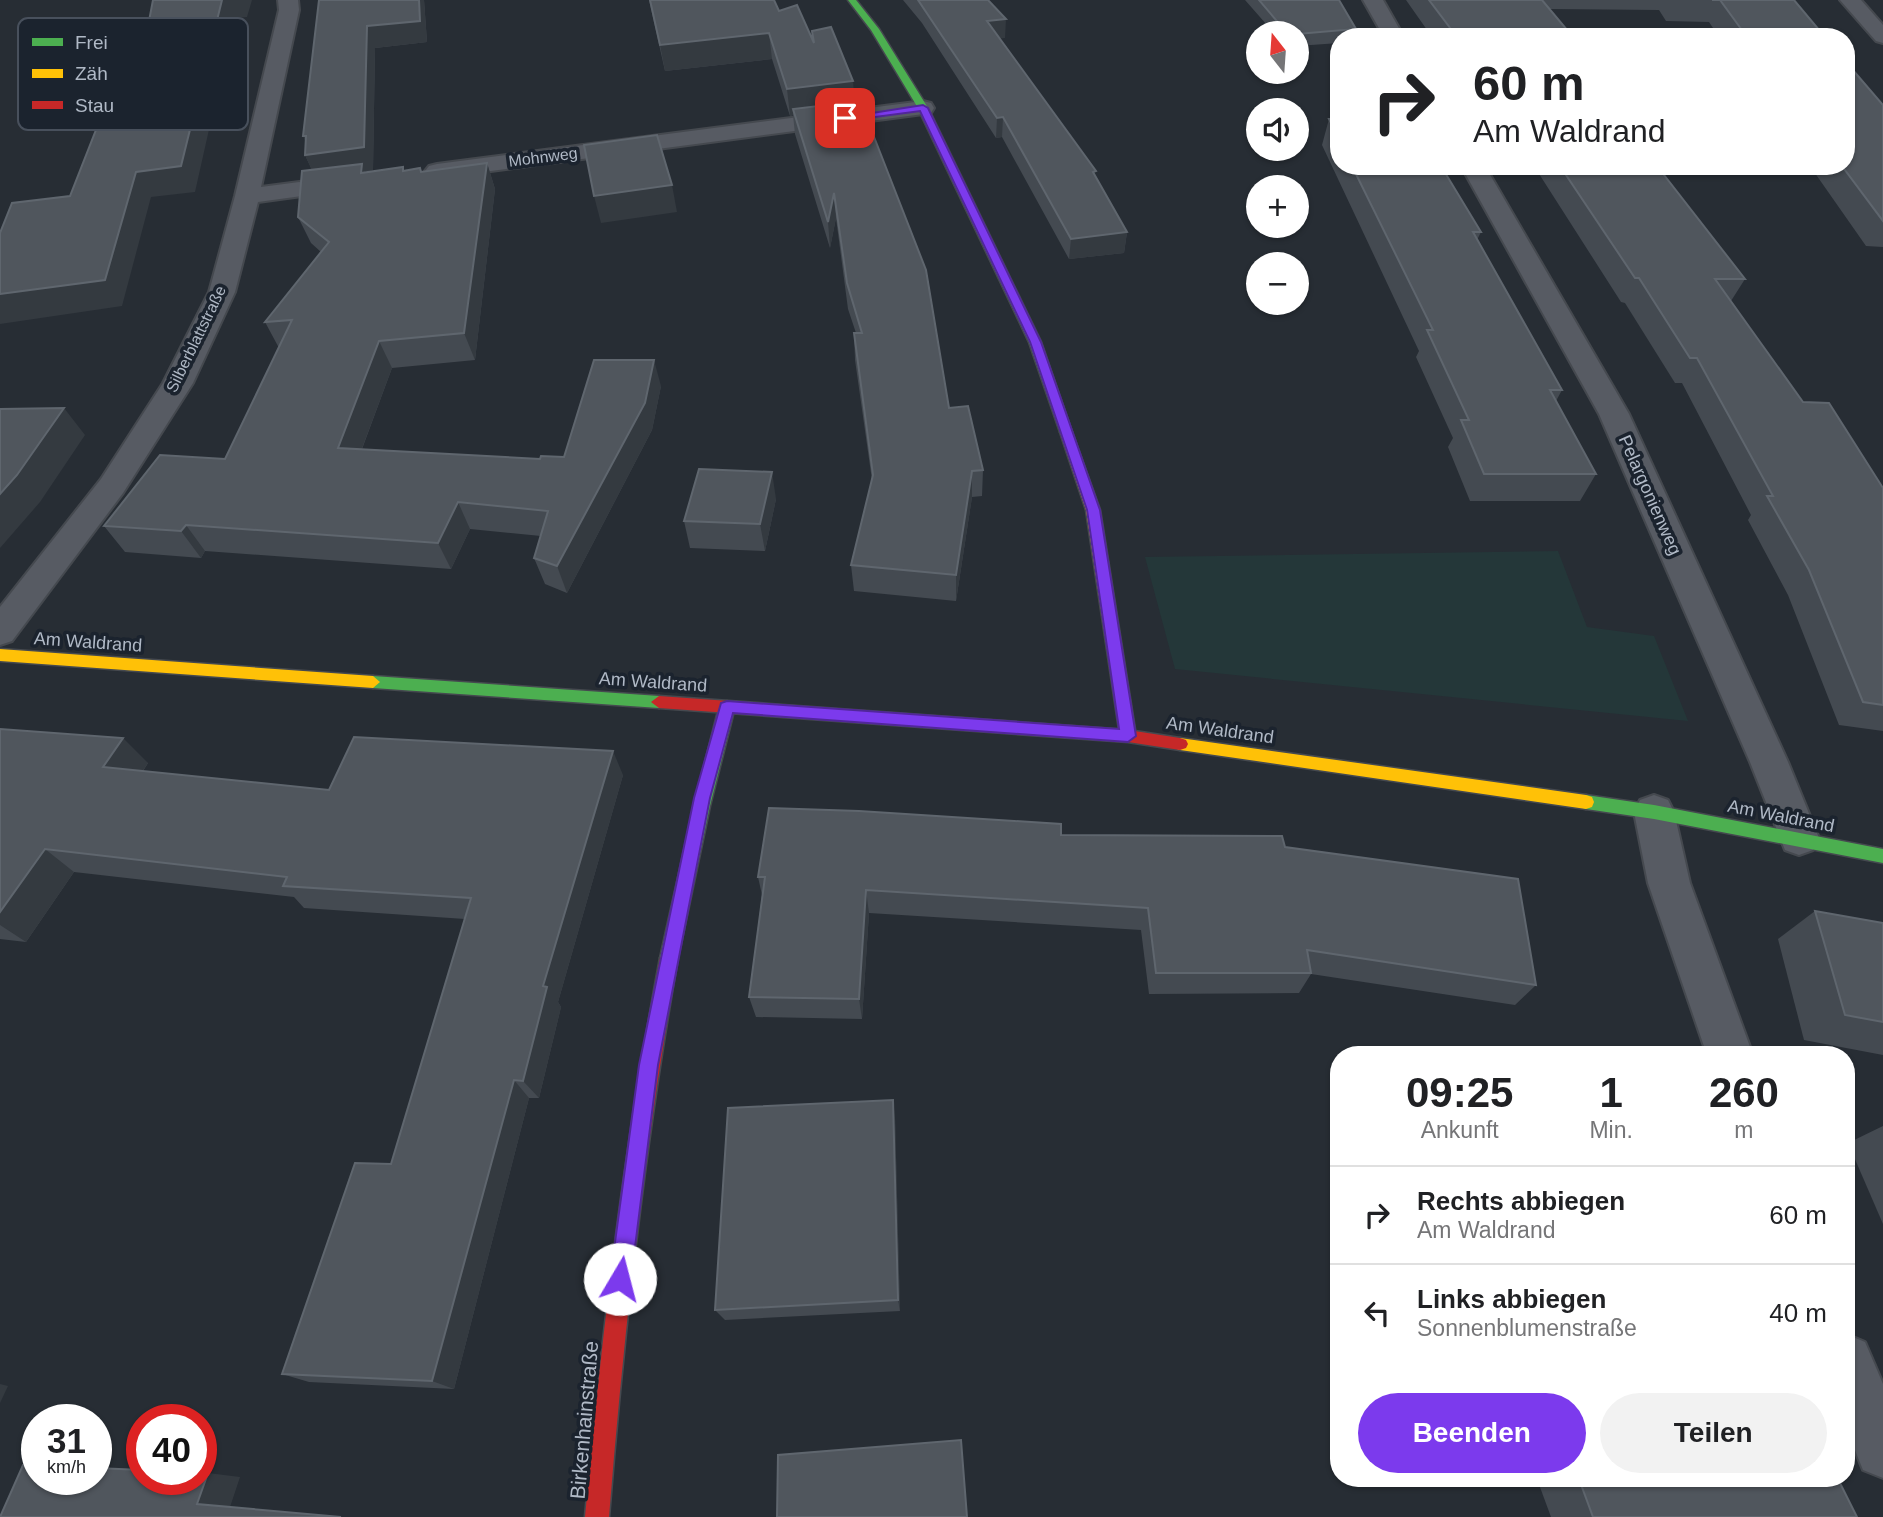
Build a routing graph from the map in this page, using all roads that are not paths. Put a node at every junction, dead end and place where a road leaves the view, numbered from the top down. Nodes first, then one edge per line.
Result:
1 (288, 0) edge
2 (852, 0) edge
3 (1373, 0) edge
4 (1850, 0) edge
5 (1389, 28) edge
6 (1883, 37) edge
7 (923, 108) junction
8 (414, 174) edge
9 (1477, 175) edge
10 (372, 180) edge
11 (247, 196) junction
12 (0, 632) edge
13 (0, 655) edge
14 (727, 707) junction
15 (1128, 736) junction
16 (1654, 812) junction
17 (1799, 838) junction
18 (1883, 856) edge
19 (1727, 1046) edge
20 (1855, 1383) edge
21 (1883, 1450) edge
22 (597, 1517) edge

1 - 11 street, Silberblattstraße
2 - 7 street
3 - 5 street
4 - 6 street
7 - 8 street, Mohnweg
7 - 15 street
9 - 17 street, Pelargonienweg
10 - 11 street
11 - 12 street, Silberblattstraße
13 - 14 street, Am Waldrand
14 - 15 street, Am Waldrand
14 - 22 street, Birkenhainstraße
15 - 16 street, Am Waldrand
16 - 17 street, Am Waldrand
16 - 19 street
17 - 18 street, Am Waldrand
20 - 21 street

